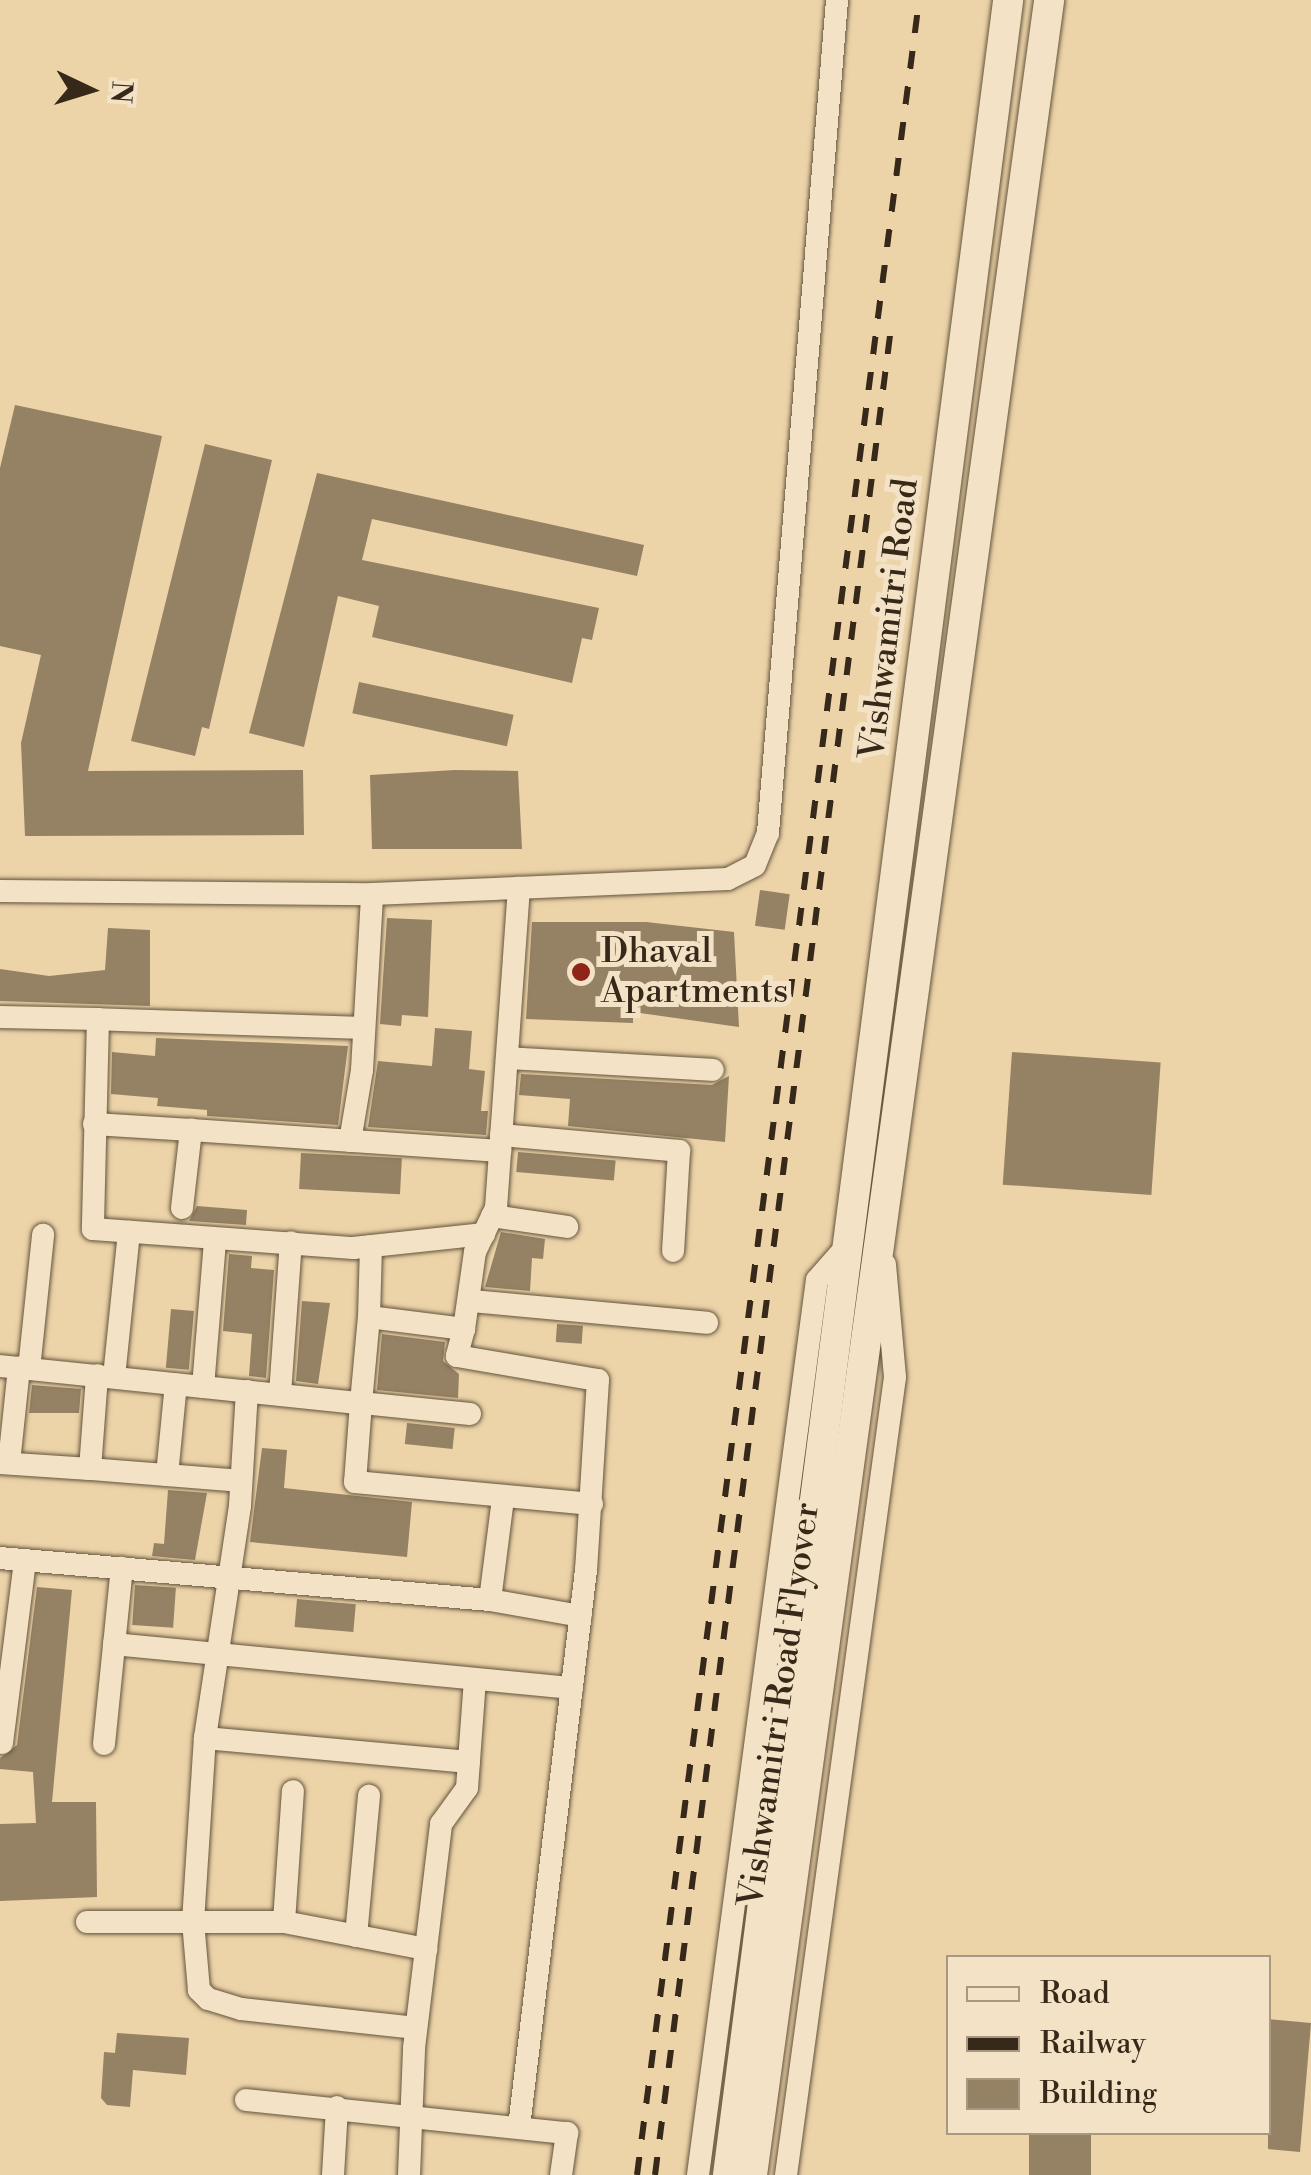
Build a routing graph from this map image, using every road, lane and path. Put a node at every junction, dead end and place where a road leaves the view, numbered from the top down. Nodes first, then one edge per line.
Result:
1 (837, 0) edge
2 (1008, 0) edge
3 (1049, 0) edge
4 (519, 888) junction
5 (0, 890) edge
6 (372, 894) junction
7 (0, 1017) edge
8 (98, 1020) junction
9 (364, 1028) junction
10 (507, 1058) junction
11 (713, 1070) dead end
12 (94, 1124) junction
13 (191, 1130) junction
14 (350, 1140) junction
15 (501, 1143) junction
16 (182, 1208) dead end
17 (488, 1226) junction
18 (567, 1227) dead end
19 (129, 1232) junction
20 (43, 1234) dead end
21 (215, 1242) junction
22 (291, 1242) junction
23 (371, 1246) junction
24 (883, 1246) junction
25 (846, 1247) junction
26 (673, 1251) dead end
27 (472, 1301) junction
28 (369, 1317) junction
29 (707, 1323) dead end
30 (464, 1329) junction
31 (16, 1367) edge
32 (106, 1376) junction
33 (176, 1384) junction
34 (203, 1386) junction
35 (248, 1391) junction
36 (280, 1394) junction
37 (362, 1403) junction
38 (470, 1414) dead end
39 (4, 1463) edge
40 (90, 1469) junction
41 (167, 1475) junction
42 (241, 1481) junction
43 (503, 1499) junction
44 (592, 1504) junction
45 (0, 1558) edge
46 (25, 1560) junction
47 (122, 1568) junction
48 (230, 1576) junction
49 (490, 1600) junction
50 (581, 1616) junction
51 (114, 1644) junction
52 (218, 1656) junction
53 (474, 1679) junction
54 (572, 1688) junction
55 (205, 1738) junction
56 (2, 1743) edge
57 (104, 1744) dead end
58 (469, 1762) junction
59 (293, 1791) dead end
60 (369, 1796) dead end
61 (87, 1922) dead end
62 (193, 1922) junction
63 (284, 1922) junction
64 (356, 1936) junction
65 (426, 1948) junction
66 (416, 2028) junction
67 (246, 2100) dead end
68 (337, 2107) junction
69 (411, 2113) junction
70 (519, 2127) junction
71 (744, 2144) junction
72 (333, 2175) edge
73 (408, 2175) edge
74 (561, 2175) edge
75 (698, 2175) edge
76 (728, 2175) edge
77 (752, 2175) edge
78 (786, 2175) edge

1 - 4 street
2 - 25 main road, Vishwamitri Road
3 - 24 main road
4 - 6 street
4 - 10 street
5 - 6 street
6 - 9 street
7 - 8 street
8 - 9 street
8 - 12 street
9 - 14 street
10 - 11 street
10 - 15 street
12 - 13 street
12 - 19 street
13 - 14 street
13 - 16 street
14 - 15 street
15 - 17 street
15 - 26 street
17 - 18 street
17 - 23 street
17 - 27 street
19 - 21 street
19 - 32 street
20 - 31 street
21 - 22 street
21 - 34 street
22 - 23 street
22 - 36 street
23 - 28 street
24 - 71 main road, Vishwamitri Road Flyover
24 - 78 street
25 - 71 main road, Vishwamitri Road Flyover
25 - 75 street
27 - 29 street
27 - 30 street
28 - 30 street
28 - 37 street
30 - 44 street
31 - 32 street
31 - 39 street
32 - 33 street
32 - 40 street
33 - 34 street
33 - 41 street
34 - 35 street
35 - 36 street
35 - 42 street
36 - 37 street
37 - 38 street
37 - 43 street
39 - 40 street
40 - 41 street
41 - 42 street
42 - 48 street
43 - 44 street
43 - 49 street
44 - 50 street
45 - 46 street
46 - 47 street
46 - 56 street
47 - 48 street
47 - 51 street
48 - 49 street
48 - 52 street
49 - 50 street
50 - 54 street
51 - 52 street
51 - 57 street
52 - 53 street
52 - 55 street
53 - 54 street
53 - 58 street
54 - 70 street
55 - 58 street
55 - 62 street
58 - 65 street
59 - 63 street
60 - 64 street
61 - 62 street
62 - 63 street
62 - 66 street
63 - 64 street
64 - 65 street
65 - 66 street
66 - 69 street
67 - 68 street
68 - 69 street
68 - 72 street
69 - 70 street
69 - 73 street
70 - 74 street
71 - 76 main road, Vishwamitri Road Flyover
71 - 77 main road, Vishwamitri Road Flyover

